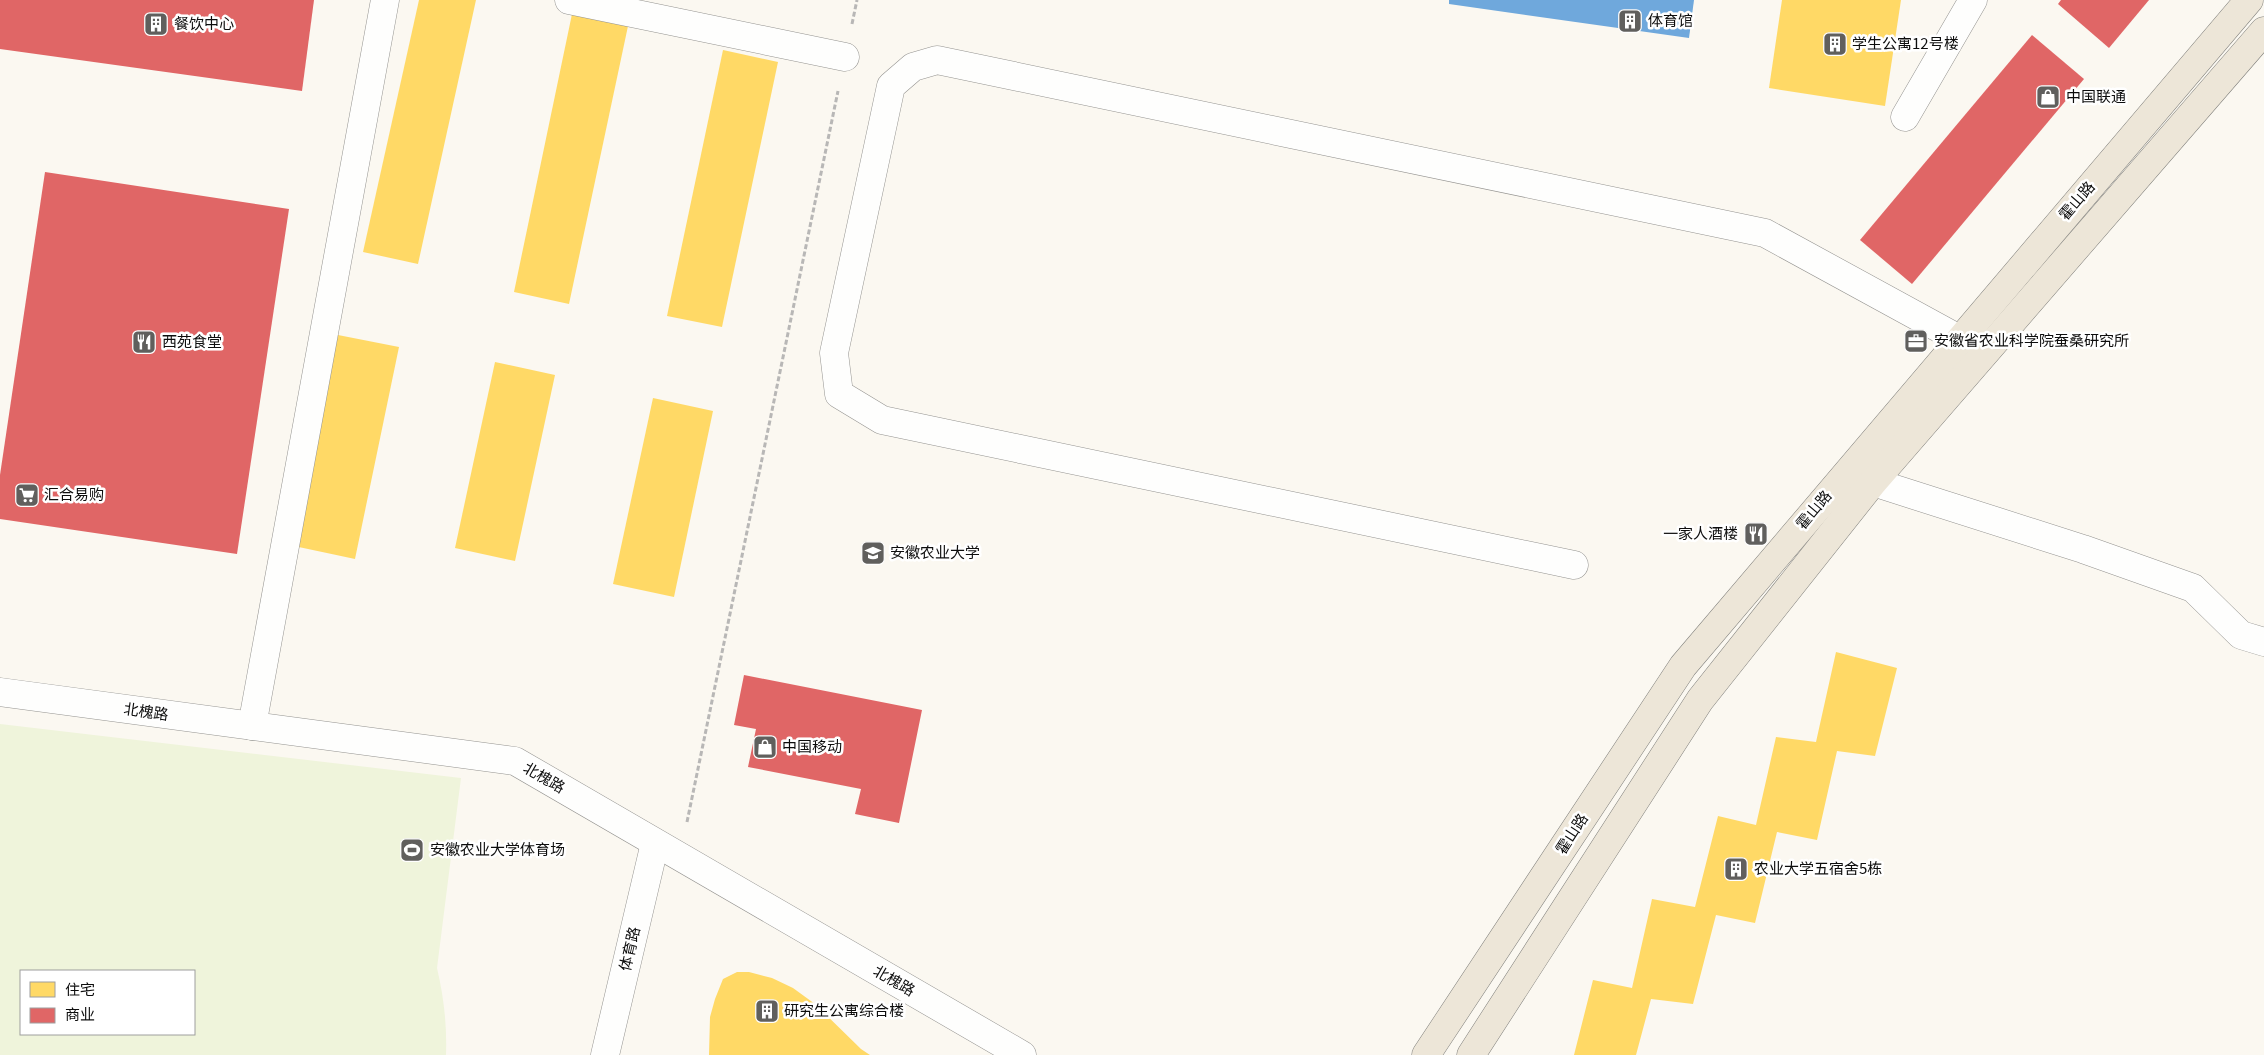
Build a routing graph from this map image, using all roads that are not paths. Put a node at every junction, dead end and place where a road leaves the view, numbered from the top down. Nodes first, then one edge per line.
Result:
1 (385, 0) edge
2 (569, 0) edge
3 (1973, 0) edge
4 (2249, 0) edge
5 (2264, 31) edge
6 (845, 57) road end
7 (1904, 117) dead end
8 (1959, 339) junction
9 (1873, 482) junction
10 (1574, 565) dead end
11 (2264, 642) edge
12 (0, 692) edge
13 (252, 726) junction
14 (655, 843) junction
15 (605, 1055) edge
16 (1022, 1055) edge
17 (1426, 1055) edge
18 (1471, 1055) edge

1 - 13 street
2 - 6 street
3 - 7 street
4 - 8 main road, 霍山路
5 - 9 main road, 霍山路
8 - 10 street
8 - 17 main road, 霍山路
9 - 11 street
9 - 18 main road, 霍山路
12 - 13 street, 北槐路
13 - 14 street, 北槐路
14 - 15 street, 体育路
14 - 16 street, 北槐路

